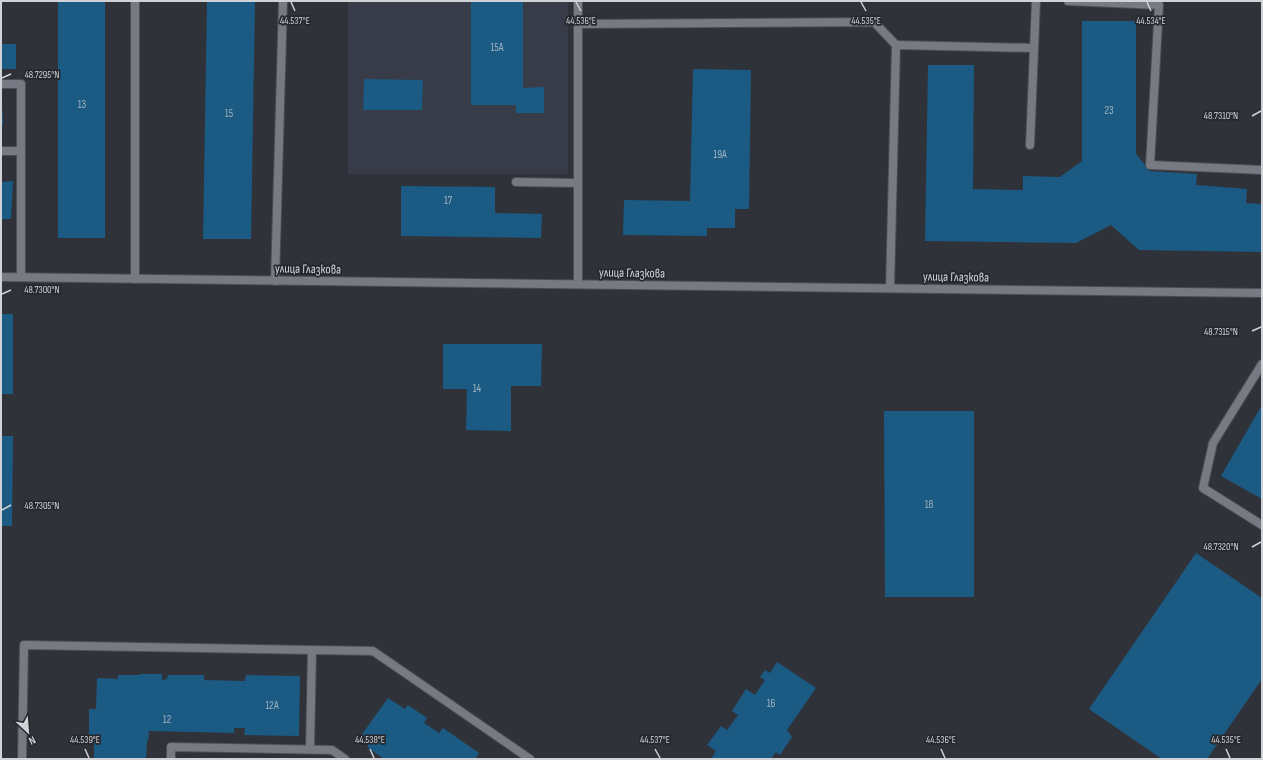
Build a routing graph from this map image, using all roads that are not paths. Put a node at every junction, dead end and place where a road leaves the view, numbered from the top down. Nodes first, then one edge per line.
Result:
1 (135, 1) edge
2 (283, 1) edge
3 (578, 1) edge
4 (1036, 1) edge
5 (1068, 1) edge
6 (578, 24) junction
7 (896, 45) junction
8 (1034, 48) junction
9 (1, 84) edge
10 (1030, 145) dead end
11 (1, 151) edge
12 (21, 151) junction
13 (1262, 170) edge
14 (516, 182) dead end
15 (578, 183) junction
16 (1, 277) edge
17 (21, 278) junction
18 (135, 279) junction
19 (275, 281) junction
20 (578, 284) junction
21 (890, 288) junction
22 (1262, 293) edge
23 (1262, 364) edge
24 (1262, 525) edge
25 (312, 650) junction
26 (310, 749) junction
27 (22, 759) edge
28 (171, 759) edge
29 (345, 759) edge
30 (530, 759) edge

1 - 18 street
2 - 19 street
3 - 6 street
4 - 8 street
5 - 13 street
6 - 7 street
6 - 15 street
7 - 8 street
7 - 21 street
8 - 10 street
9 - 12 street
11 - 12 street
12 - 17 street
14 - 15 street
15 - 20 street
16 - 17 street, улица Глазкова
17 - 18 street, улица Глазкова
18 - 19 street, улица Глазкова
19 - 20 street, улица Глазкова
20 - 21 street, улица Глазкова
21 - 22 street, улица Глазкова
23 - 24 street
25 - 26 street
25 - 27 street
25 - 30 street
26 - 28 street
26 - 29 street

